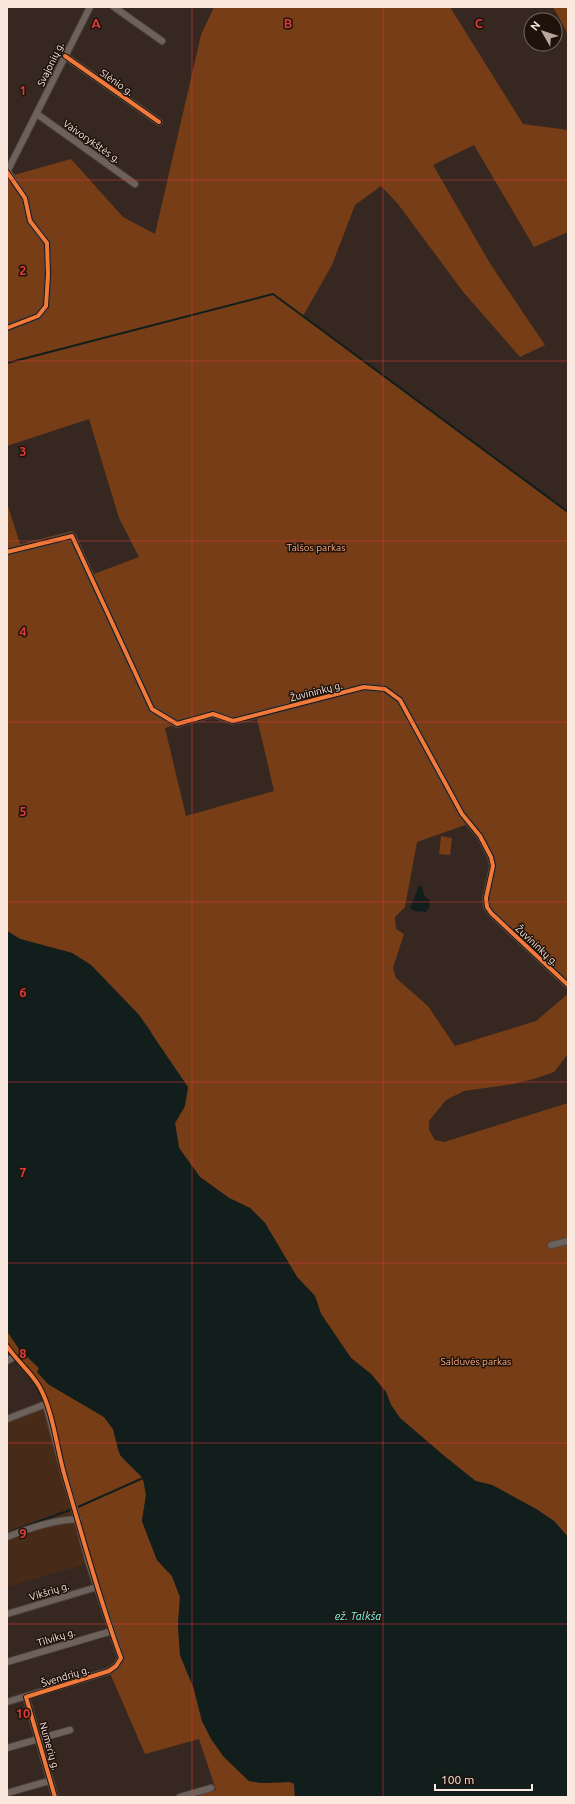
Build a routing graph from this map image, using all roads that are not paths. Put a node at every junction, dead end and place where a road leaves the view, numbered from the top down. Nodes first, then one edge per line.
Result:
1 (90, 7) edge
2 (114, 7) edge
3 (162, 41) dead end
4 (65, 56) junction
5 (37, 114) junction
6 (159, 122) dead end
7 (7, 172) edge
8 (135, 184) dead end
9 (7, 328) edge
10 (7, 552) edge
11 (568, 985) edge
12 (568, 1241) edge
13 (551, 1245) dead end
14 (14, 1357) dead end
15 (7, 1360) edge
16 (7, 1419) edge
17 (78, 1519) junction
18 (7, 1537) edge
19 (97, 1587) junction
20 (7, 1614) edge
21 (112, 1630) junction
22 (7, 1662) edge
23 (26, 1697) junction
24 (7, 1702) edge
25 (70, 1730) dead end
26 (37, 1739) junction
27 (7, 1748) edge
28 (49, 1780) junction
29 (211, 1788) dead end
30 (7, 1793) edge
31 (54, 1797) edge
32 (180, 1797) edge

1 - 4 street, Svajonių g.
2 - 3 street
4 - 5 street, Svajonių g.
4 - 6 street, Slėnio g.
5 - 7 street, Svajonių g.
5 - 8 street, Vaivorykštės g.
7 - 9 street
10 - 11 street, Žuvininkų g.
12 - 13 street
14 - 15 street
16 - 17 street
17 - 18 street
17 - 19 street
19 - 20 street, Vikšrių g.
19 - 21 street
21 - 22 street, Tilvikų g.
21 - 23 street, Švendrių g.
23 - 24 street, Švendrių g.
23 - 26 street, Numerių g.
25 - 26 street
26 - 27 street
26 - 28 street, Numerių g.
28 - 30 street, Numerių g.
28 - 31 street
29 - 32 street

